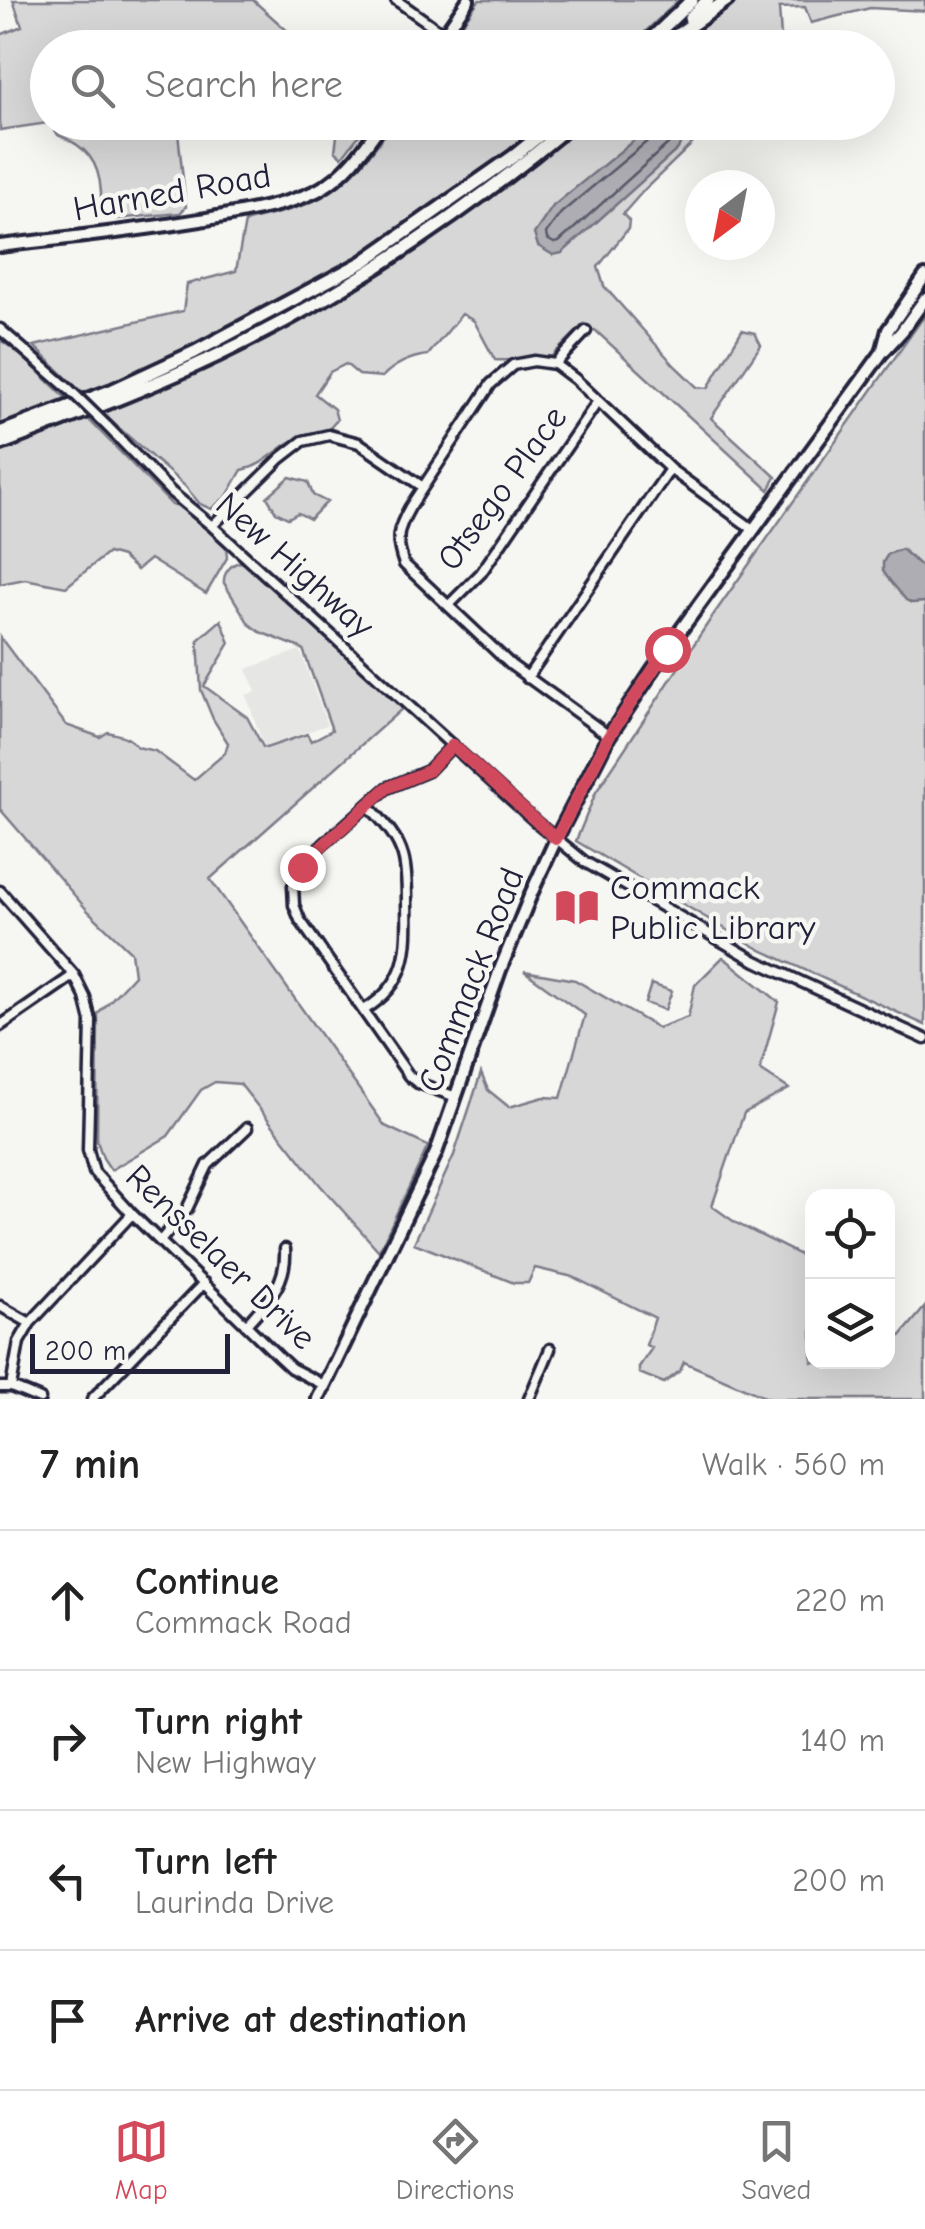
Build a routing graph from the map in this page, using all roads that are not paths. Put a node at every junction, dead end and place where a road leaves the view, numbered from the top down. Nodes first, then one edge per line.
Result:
1 (396, 0) edge
2 (468, 0) edge
3 (688, 0) edge
4 (708, 0) edge
5 (726, 0) edge
6 (438, 30) edge
7 (447, 30) edge
8 (668, 30) edge
9 (674, 30) edge
10 (680, 30) edge
11 (370, 140) edge
12 (534, 140) edge
13 (551, 140) edge
14 (0, 246) edge
15 (925, 276) edge
16 (925, 299) edge
17 (0, 329) edge
18 (586, 331) dead end
19 (881, 354) junction
20 (555, 364) junction
21 (598, 401) junction
22 (0, 433) edge
23 (0, 444) edge
24 (670, 469) junction
25 (423, 487) junction
26 (212, 526) junction
27 (754, 530) junction
28 (448, 606) junction
29 (527, 678) junction
30 (609, 736) junction
31 (453, 745) junction
32 (368, 806) junction
33 (556, 839) junction
34 (2, 897) edge
35 (74, 976) junction
36 (364, 1010) junction
37 (0, 1026) edge
38 (925, 1039) edge
39 (456, 1097) junction
40 (247, 1128) dead end
41 (132, 1214) junction
42 (161, 1240) junction
43 (285, 1248) dead end
44 (204, 1283) junction
45 (0, 1306) edge
46 (30, 1323) junction
47 (246, 1325) junction
48 (550, 1349) dead end
49 (324, 1385) junction
50 (0, 1387) edge
51 (11, 1387) junction
52 (40, 1399) edge
53 (92, 1399) edge
54 (318, 1399) edge
55 (529, 1399) edge

1 - 6 street
2 - 7 main road
3 - 8 highway
4 - 9 highway
5 - 10 highway
11 - 14 main road, Harned Road
12 - 22 highway
13 - 23 highway
15 - 19 main road, Commack Road
16 - 19 main road, Commack Road
17 - 26 street, New Highway, bridge
18 - 20 street
19 - 27 main road, Commack Road
20 - 21 street
20 - 25 street
21 - 24 street
21 - 28 street, Otsego Place
24 - 27 street
24 - 29 street
25 - 26 street
25 - 28 street
26 - 31 street, New Highway
27 - 30 main road, Commack Road
28 - 29 street
29 - 30 street
30 - 33 main road, Commack Road
31 - 32 street
31 - 33 street, New Highway
32 - 36 street
32 - 36 street
33 - 38 street, New Highway
33 - 39 main road, Commack Road
34 - 35 street, Rensselaer Drive
35 - 37 street
35 - 41 street, Rensselaer Drive
36 - 39 street
39 - 49 main road, Commack Road
40 - 42 street
41 - 42 street, Rensselaer Drive
41 - 46 street
42 - 44 street, Rensselaer Drive
43 - 47 street
44 - 47 street, Rensselaer Drive
44 - 53 street
45 - 46 street
46 - 51 street
47 - 49 street, Rensselaer Drive
48 - 55 street
49 - 54 main road, Commack Road
50 - 51 street
51 - 52 street

